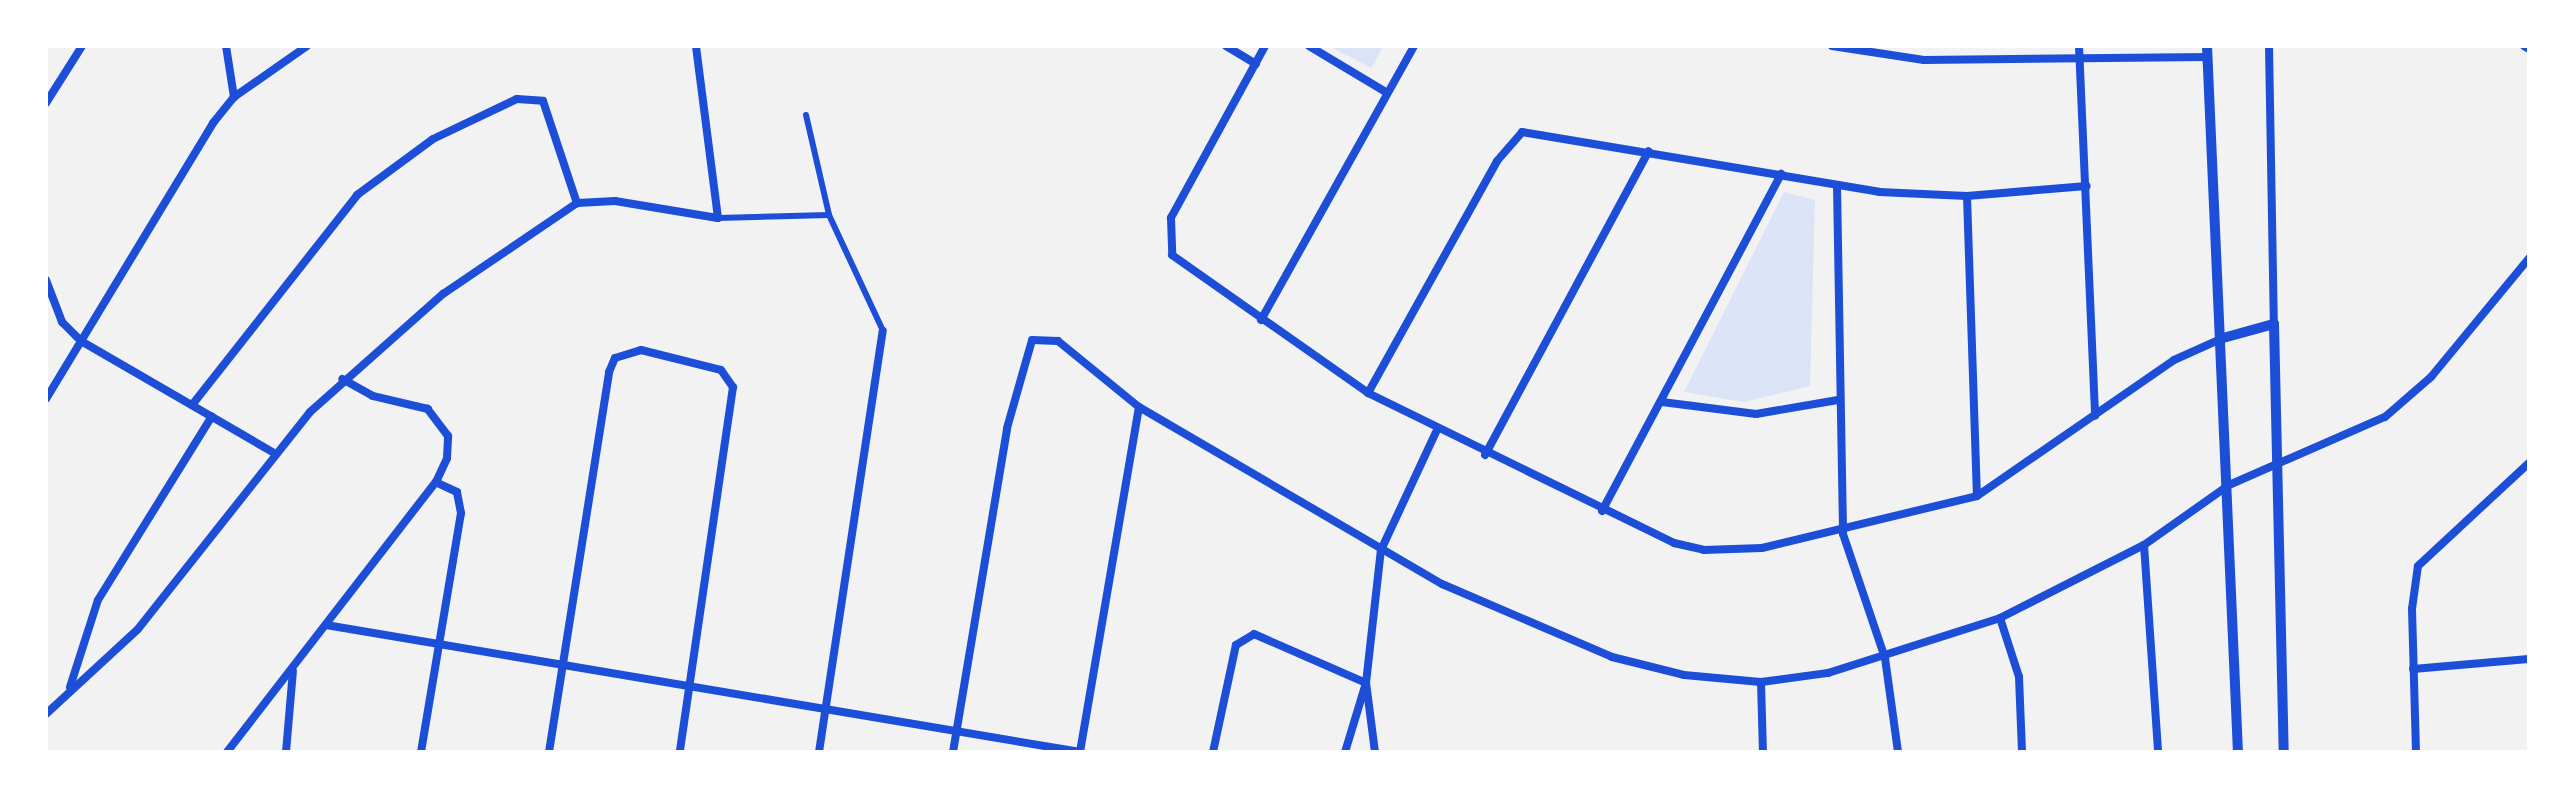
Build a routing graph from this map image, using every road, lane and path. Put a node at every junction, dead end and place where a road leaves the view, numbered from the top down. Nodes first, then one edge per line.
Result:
1 (82, 46) edge
2 (226, 46) edge
3 (307, 46) edge
4 (696, 46) edge
5 (1226, 46) edge
6 (1265, 46) edge
7 (1309, 46) edge
8 (1414, 46) edge
9 (1832, 46) edge
10 (2269, 46) edge
11 (2524, 46) edge
12 (2529, 49) edge
13 (2080, 51) edge
14 (2208, 51) edge
15 (1256, 64) junction
16 (1386, 92) junction
17 (234, 97) junction
18 (46, 103) edge
19 (806, 115) dead end
20 (1649, 151) junction
21 (1781, 174) junction
22 (1837, 186) junction
23 (2087, 186) junction
24 (1967, 196) junction
25 (577, 203) junction
26 (829, 215) junction
27 (718, 218) junction
28 (2529, 258) edge
29 (46, 280) edge
30 (1261, 320) junction
31 (2274, 324) junction
32 (883, 331) joint
33 (2223, 338) junction
34 (81, 341) junction
35 (342, 379) junction
36 (1368, 393) junction
37 (46, 399) edge
38 (1838, 400) junction
39 (1662, 402) junction
40 (192, 405) junction
41 (1139, 407) junction
42 (212, 416) junction
43 (2095, 416) junction
44 (1436, 432) junction
45 (276, 454) junction
46 (1485, 455) junction
47 (2275, 462) junction
48 (2529, 463) edge
49 (436, 482) junction
50 (2229, 485) junction
51 (1977, 496) junction
52 (1602, 511) junction
53 (1843, 534) junction
54 (2144, 545) junction
55 (1381, 550) junction
56 (2000, 618) junction
57 (326, 625) junction
58 (439, 645) junction
59 (1885, 658) junction
60 (2529, 659) edge
61 (562, 669) junction
62 (2413, 669) junction
63 (293, 670) junction
64 (1761, 682) junction
65 (1366, 683) junction
66 (70, 688) junction
67 (690, 690) junction
68 (826, 713) junction
69 (46, 714) edge
70 (956, 731) junction
71 (227, 752) edge
72 (286, 752) edge
73 (421, 752) edge
74 (549, 752) edge
75 (680, 752) edge
76 (819, 752) edge
77 (953, 752) edge
78 (1080, 752) edge
79 (1213, 752) edge
80 (1345, 752) edge
81 (1375, 752) edge
82 (1763, 752) edge
83 (1898, 752) edge
84 (2022, 752) edge
85 (2158, 752) edge
86 (2238, 752) edge
87 (2284, 752) edge
88 (2416, 752) edge

1 - 18 street
2 - 17 street
3 - 17 street
4 - 27 street
5 - 15 street
6 - 15 street
7 - 16 street
8 - 16 street
9 - 13 street
10 - 31 street
11 - 12 street
13 - 14 street
13 - 23 street
14 - 33 street
15 - 30 street
16 - 30 street
17 - 34 street
19 - 26 street
20 - 21 street
20 - 36 street
20 - 46 street
21 - 22 street
21 - 39 street
22 - 24 street
22 - 38 street
23 - 24 street
23 - 43 street
24 - 51 street
25 - 27 street
25 - 35 street
25 - 40 street
26 - 27 street
26 - 32 street
28 - 47 street
29 - 34 street
30 - 36 street
31 - 33 street
31 - 47 street
32 - 68 street
33 - 43 street
33 - 50 street
34 - 37 street
34 - 40 street
35 - 45 street
35 - 49 street
36 - 44 street
38 - 39 street
38 - 53 street
39 - 52 street
40 - 42 street
41 - 55 street
41 - 70 street
41 - 78 street
42 - 45 street
42 - 66 street
43 - 51 street
44 - 46 street
44 - 55 street
45 - 66 street
46 - 52 street
47 - 50 street
47 - 87 street
48 - 62 street
49 - 57 street
49 - 58 street
50 - 54 street
50 - 86 street
51 - 53 street
52 - 53 street
53 - 59 street
54 - 56 street
54 - 85 street
55 - 64 street
55 - 65 street
56 - 59 street
56 - 84 street
57 - 58 street
57 - 63 street
58 - 61 street
58 - 73 street
59 - 64 street
59 - 83 street
60 - 62 street
61 - 67 street
61 - 67 street
61 - 74 street
62 - 88 street
63 - 71 street
63 - 72 street
64 - 82 street
65 - 79 street
65 - 80 street
65 - 81 street
66 - 69 street
67 - 68 street
67 - 75 street
68 - 70 street
68 - 76 street
70 - 77 street
70 - 78 street

